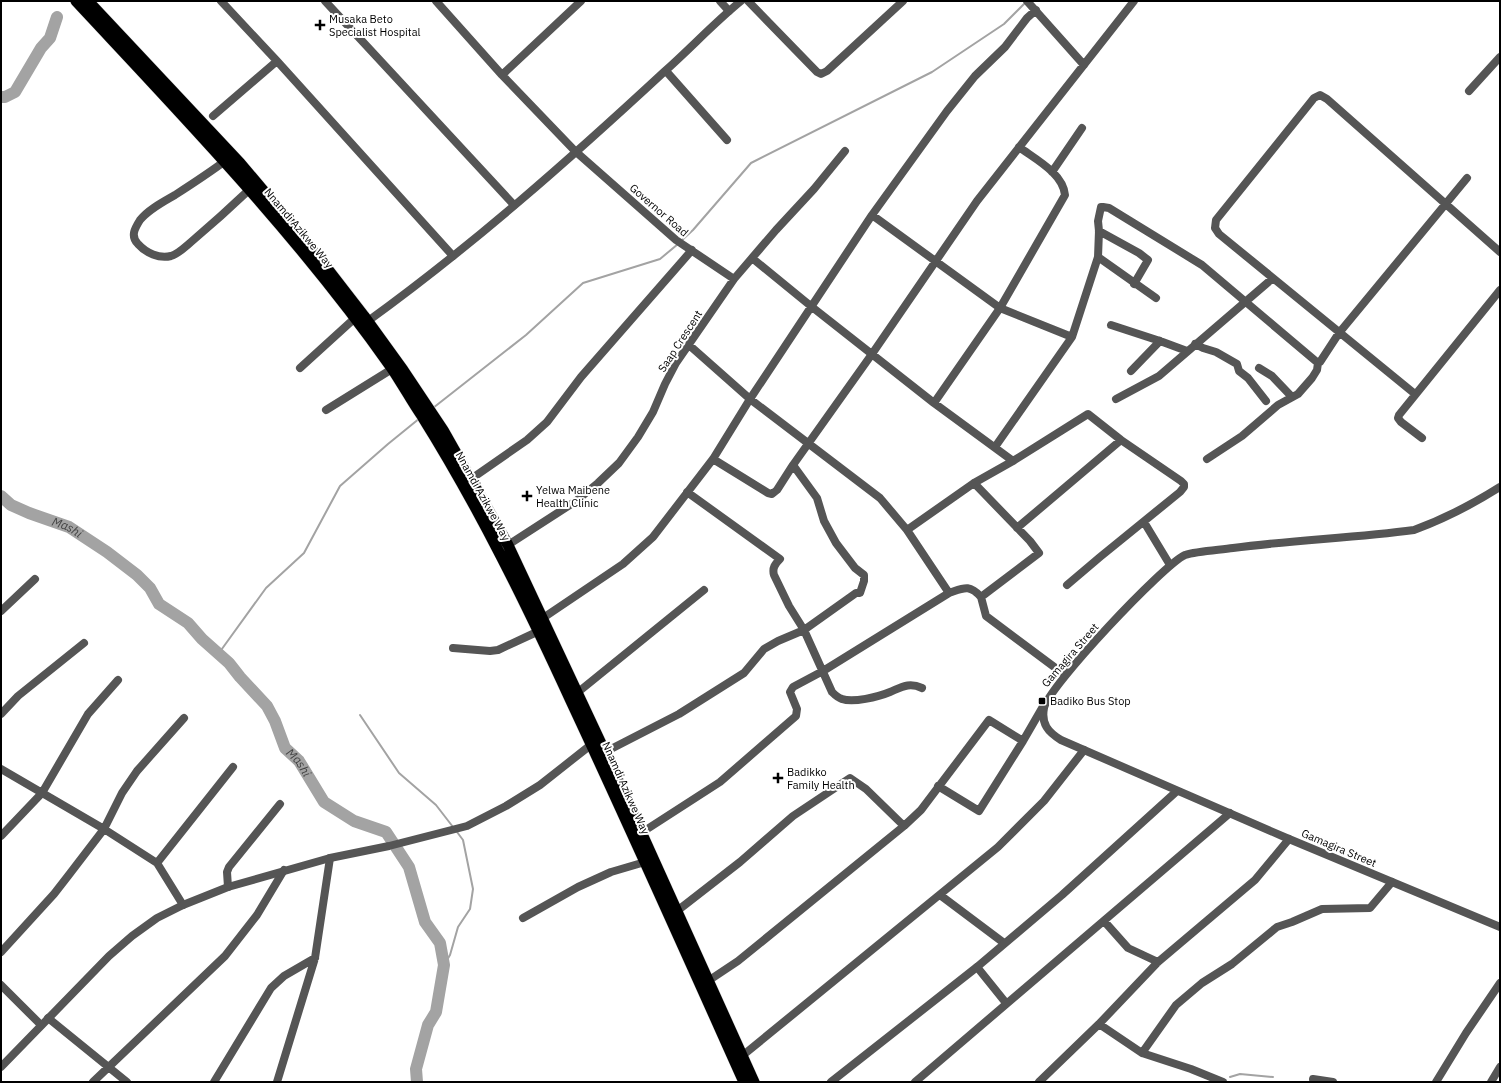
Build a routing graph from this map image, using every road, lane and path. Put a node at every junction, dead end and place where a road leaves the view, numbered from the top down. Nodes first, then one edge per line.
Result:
1 (76, 1) edge
2 (88, 1) edge
3 (221, 1) edge
4 (325, 1) edge
5 (436, 1) edge
6 (581, 1) edge
7 (720, 1) edge
8 (741, 1) edge
9 (748, 1) edge
10 (903, 1) edge
11 (1134, 1) edge
12 (1032, 6) edge
13 (729, 11) junction
14 (1500, 57) edge
15 (277, 61) junction
16 (1084, 65) junction
17 (666, 71) junction
18 (502, 75) junction
19 (1469, 91) dead end
20 (213, 116) dead end
21 (1082, 128) dead end
22 (727, 140) dead end
23 (1019, 148) junction
24 (576, 151) junction
25 (845, 151) dead end
26 (225, 161) junction
27 (1052, 172) junction
28 (1467, 178) dead end
29 (250, 189) junction
30 (1445, 203) junction
31 (514, 205) junction
32 (872, 215) junction
33 (1099, 231) junction
34 (692, 250) junction
35 (1500, 252) edge
36 (453, 256) junction
37 (1098, 257) junction
38 (752, 258) junction
39 (935, 262) junction
40 (1273, 278) junction
41 (734, 279) junction
42 (1134, 284) junction
43 (1500, 290) edge
44 (1156, 298) dead end
45 (1246, 302) junction
46 (812, 307) junction
47 (1000, 308) junction
48 (361, 322) junction
49 (1111, 325) dead end
50 (1339, 333) junction
51 (1072, 337) junction
52 (1160, 340) junction
53 (1195, 344) junction
54 (689, 345) junction
55 (1187, 351) junction
56 (872, 354) junction
57 (1318, 363) junction
58 (300, 368) dead end
59 (1258, 368) dead end
60 (392, 369) junction
61 (1132, 371) dead end
62 (1416, 394) junction
63 (1292, 397) junction
64 (750, 399) junction
65 (1116, 399) dead end
66 (1266, 401) dead end
67 (934, 403) junction
68 (326, 410) dead end
69 (1422, 438) dead end
70 (1121, 440) junction
71 (809, 444) junction
72 (995, 447) junction
73 (713, 459) junction
74 (1207, 459) dead end
75 (1013, 461) junction
76 (793, 465) junction
77 (471, 479) junction
78 (974, 483) junction
79 (1500, 487) edge
80 (687, 492) junction
81 (1144, 522) junction
82 (1017, 528) junction
83 (907, 530) junction
84 (508, 545) junction
85 (1170, 565) junction
86 (35, 579) dead end
87 (1067, 586) dead end
88 (704, 590) dead end
89 (949, 593) junction
90 (981, 597) junction
91 (1, 611) edge
92 (543, 618) junction
93 (804, 630) junction
94 (539, 631) junction
95 (84, 643) dead end
96 (453, 648) dead end
97 (823, 671) junction
98 (1065, 675) junction
99 (118, 680) dead end
100 (922, 688) dead end
101 (577, 693) junction
102 (1046, 701) junction
103 (1, 714) edge
104 (184, 718) dead end
105 (1024, 741) junction
106 (592, 744) junction
107 (1084, 750) junction
108 (605, 752) junction
109 (234, 767) dead end
110 (1, 769) edge
111 (938, 786) junction
112 (1177, 791) junction
113 (42, 793) junction
114 (280, 804) dead end
115 (1230, 813) junction
116 (904, 826) junction
117 (104, 828) junction
118 (641, 833) junction
119 (1, 836) edge
120 (1290, 839) junction
121 (330, 858) junction
122 (645, 862) junction
123 (157, 863) junction
124 (284, 870) junction
125 (1392, 882) junction
126 (228, 887) junction
127 (940, 894) junction
128 (183, 905) junction
129 (677, 911) junction
130 (523, 918) dead end
131 (1104, 921) junction
132 (1500, 928) edge
133 (1004, 943) junction
134 (1, 952) edge
135 (315, 958) junction
136 (1158, 962) junction
137 (977, 967) junction
138 (708, 981) junction
139 (1500, 982) edge
140 (1, 985) edge
141 (1006, 1004) junction
142 (48, 1018) junction
143 (1099, 1024) junction
144 (41, 1025) junction
145 (1142, 1053) junction
146 (742, 1056) junction
147 (1, 1067) edge
148 (108, 1067) junction
149 (1500, 1067) edge
150 (1313, 1079) dead end
151 (1220, 1081) edge
152 (93, 1082) edge
153 (127, 1082) edge
154 (214, 1082) edge
155 (277, 1082) edge
156 (744, 1082) edge
157 (754, 1082) edge
158 (831, 1082) edge
159 (914, 1082) edge
160 (1038, 1082) edge
161 (1333, 1082) edge
162 (1436, 1082) edge
163 (1490, 1082) edge

1 - 26 highway, Nnamdi Azikwe Way
2 - 48 highway, Nnamdi Azikwe Way
3 - 15 street
4 - 31 street
5 - 18 street, Governor Road
6 - 18 street
7 - 13 street
8 - 13 street
9 - 10 street
11 - 16 street
12 - 16 street
12 - 32 street
13 - 17 street
14 - 19 street
15 - 20 street
15 - 36 street
16 - 23 street
17 - 22 street
17 - 24 street
18 - 24 street, Governor Road
21 - 27 street
23 - 27 street
23 - 39 street
24 - 31 street
24 - 34 street, Governor Road
25 - 38 street, Saap Crescent
26 - 29 highway, Nnamdi Azikwe Way
26 - 29 street
27 - 47 street
28 - 30 street
29 - 48 highway, Nnamdi Azikwe Way
30 - 35 street
30 - 40 street
30 - 50 street
31 - 36 street
32 - 39 street
32 - 46 street
33 - 37 street
33 - 42 street
33 - 45 street
34 - 41 street, Governor Road
34 - 77 street
36 - 48 street
37 - 42 street
37 - 51 street
38 - 41 street, Saap Crescent
38 - 46 street
39 - 47 street
39 - 56 street
40 - 45 street
40 - 50 street
41 - 54 street, Saap Crescent
42 - 44 street
43 - 62 street
45 - 53 street
45 - 57 street
46 - 56 street
46 - 64 street
47 - 51 street
47 - 67 street
48 - 58 street
48 - 60 highway, Nnamdi Azikwe Way
48 - 77 highway, Nnamdi Azikwe Way
49 - 52 street
50 - 57 street
50 - 62 street
51 - 72 street
52 - 55 street
52 - 61 street
53 - 55 street
53 - 66 street
54 - 64 street
54 - 84 street, Saap Crescent
55 - 65 street
56 - 67 street
56 - 71 street
57 - 63 street
59 - 63 street
60 - 68 street
60 - 94 highway, Nnamdi Azikwe Way
62 - 69 street
63 - 74 street
64 - 71 street
64 - 73 street
67 - 72 street
70 - 75 street
70 - 81 street
70 - 82 street
71 - 76 street
71 - 83 street
72 - 75 street
73 - 76 street
73 - 80 street
75 - 78 street
76 - 93 street
77 - 84 highway, Nnamdi Azikwe Way
78 - 82 street
78 - 83 street
79 - 85 street, Gamagira Street
80 - 92 street
80 - 93 street
81 - 85 street
81 - 87 street
82 - 90 street
83 - 89 street
84 - 92 highway, Nnamdi Azikwe Way
85 - 98 street, Gamagira Street
86 - 91 street
88 - 101 street
89 - 90 street
89 - 97 street
90 - 98 street
92 - 101 highway, Nnamdi Azikwe Way
93 - 97 street
93 - 108 street
94 - 96 street
94 - 106 highway, Nnamdi Azikwe Way
95 - 103 street
97 - 100 street
97 - 118 street
98 - 102 street, Gamagira Street
99 - 113 street
101 - 108 highway, Nnamdi Azikwe Way
102 - 105 street
102 - 107 street, Gamagira Street
104 - 117 street
105 - 111 street
105 - 111 street
106 - 121 street
106 - 122 highway, Nnamdi Azikwe Way
107 - 112 street, Gamagira Street
107 - 127 street
108 - 118 highway, Nnamdi Azikwe Way
109 - 123 street
110 - 113 street
111 - 116 street
112 - 115 street, Gamagira Street
112 - 133 street
113 - 117 street
113 - 119 street
114 - 126 street
115 - 120 street, Gamagira Street
115 - 131 street
116 - 129 street
116 - 138 street
117 - 123 street
117 - 134 street
118 - 129 highway, Nnamdi Azikwe Way
120 - 125 street, Gamagira Street
120 - 136 street
121 - 124 street
121 - 135 street
122 - 130 street
122 - 156 highway, Nnamdi Azikwe Way
123 - 128 street
124 - 126 street
124 - 148 street
125 - 132 street, Gamagira Street
125 - 145 street
126 - 128 street
127 - 133 street
127 - 146 street
128 - 142 street
129 - 138 highway, Nnamdi Azikwe Way
131 - 136 street
131 - 141 street
133 - 137 street
135 - 154 street
135 - 155 street
136 - 143 street
137 - 141 street
137 - 158 street
138 - 146 highway, Nnamdi Azikwe Way
139 - 162 street
140 - 144 street
141 - 159 street
142 - 144 street
142 - 148 street
143 - 145 street
143 - 160 street
144 - 147 street
145 - 151 street
146 - 157 highway, Nnamdi Azikwe Way
148 - 152 street
148 - 153 street
149 - 163 street
150 - 161 street

